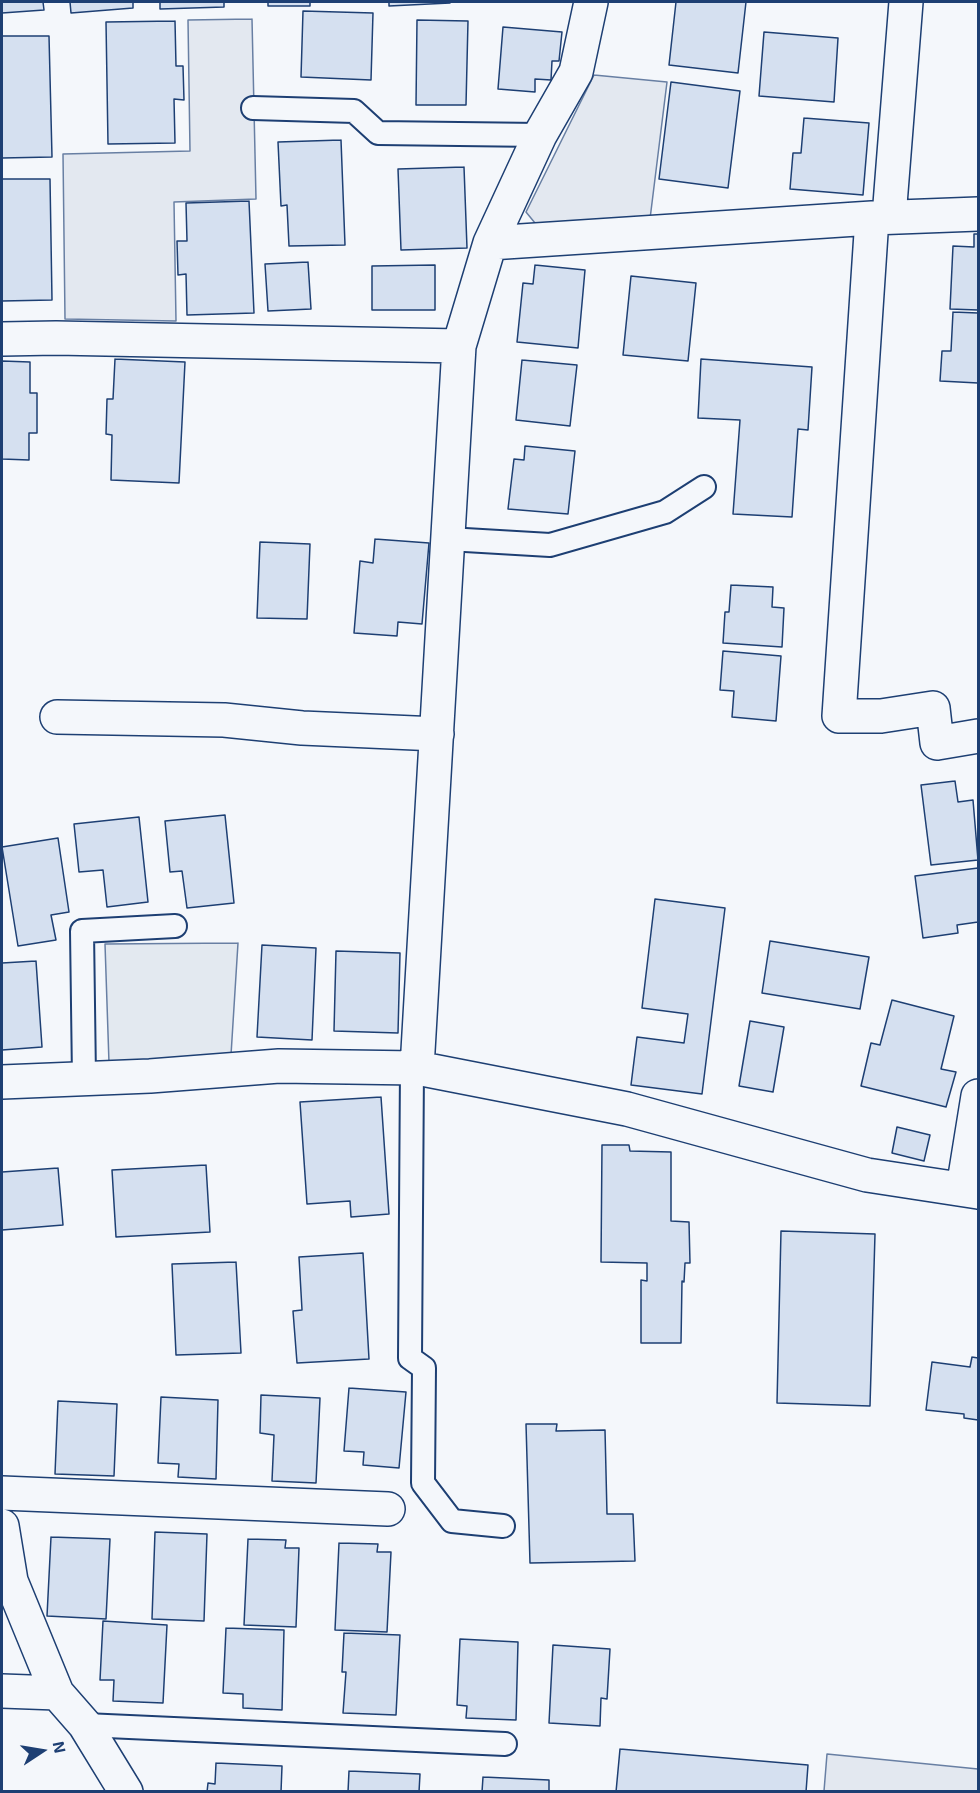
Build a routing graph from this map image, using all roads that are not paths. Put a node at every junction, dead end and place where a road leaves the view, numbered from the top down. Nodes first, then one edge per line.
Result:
1 (591, 2) edge
2 (906, 2) edge
3 (253, 108) dead end
4 (540, 135) junction
5 (978, 214) edge
6 (880, 218) junction
7 (490, 243) junction
8 (2, 339) edge
9 (459, 346) junction
10 (704, 487) dead end
11 (448, 539) junction
12 (57, 717) dead end
13 (437, 734) junction
14 (978, 736) edge
15 (175, 926) dead end
16 (415, 1068) junction
17 (84, 1078) junction
18 (2, 1082) edge
19 (978, 1096) edge
20 (971, 1190) edge
21 (2, 1493) edge
22 (388, 1509) dead end
23 (2, 1526) edge
24 (503, 1526) dead end
25 (2, 1691) edge
26 (57, 1693) junction
27 (85, 1725) junction
28 (505, 1744) dead end
29 (126, 1791) edge

1 - 4 street
2 - 6 street
3 - 4 lane
4 - 7 street
5 - 6 street
6 - 7 street
6 - 14 street
7 - 9 street
8 - 9 street
9 - 11 street
10 - 11 lane
11 - 13 street
12 - 13 street
13 - 16 street
15 - 17 lane
16 - 17 street
16 - 20 street
16 - 24 lane
17 - 18 street
19 - 20 street
21 - 22 street
23 - 26 street
25 - 26 street
26 - 27 street
27 - 28 lane
27 - 29 street

